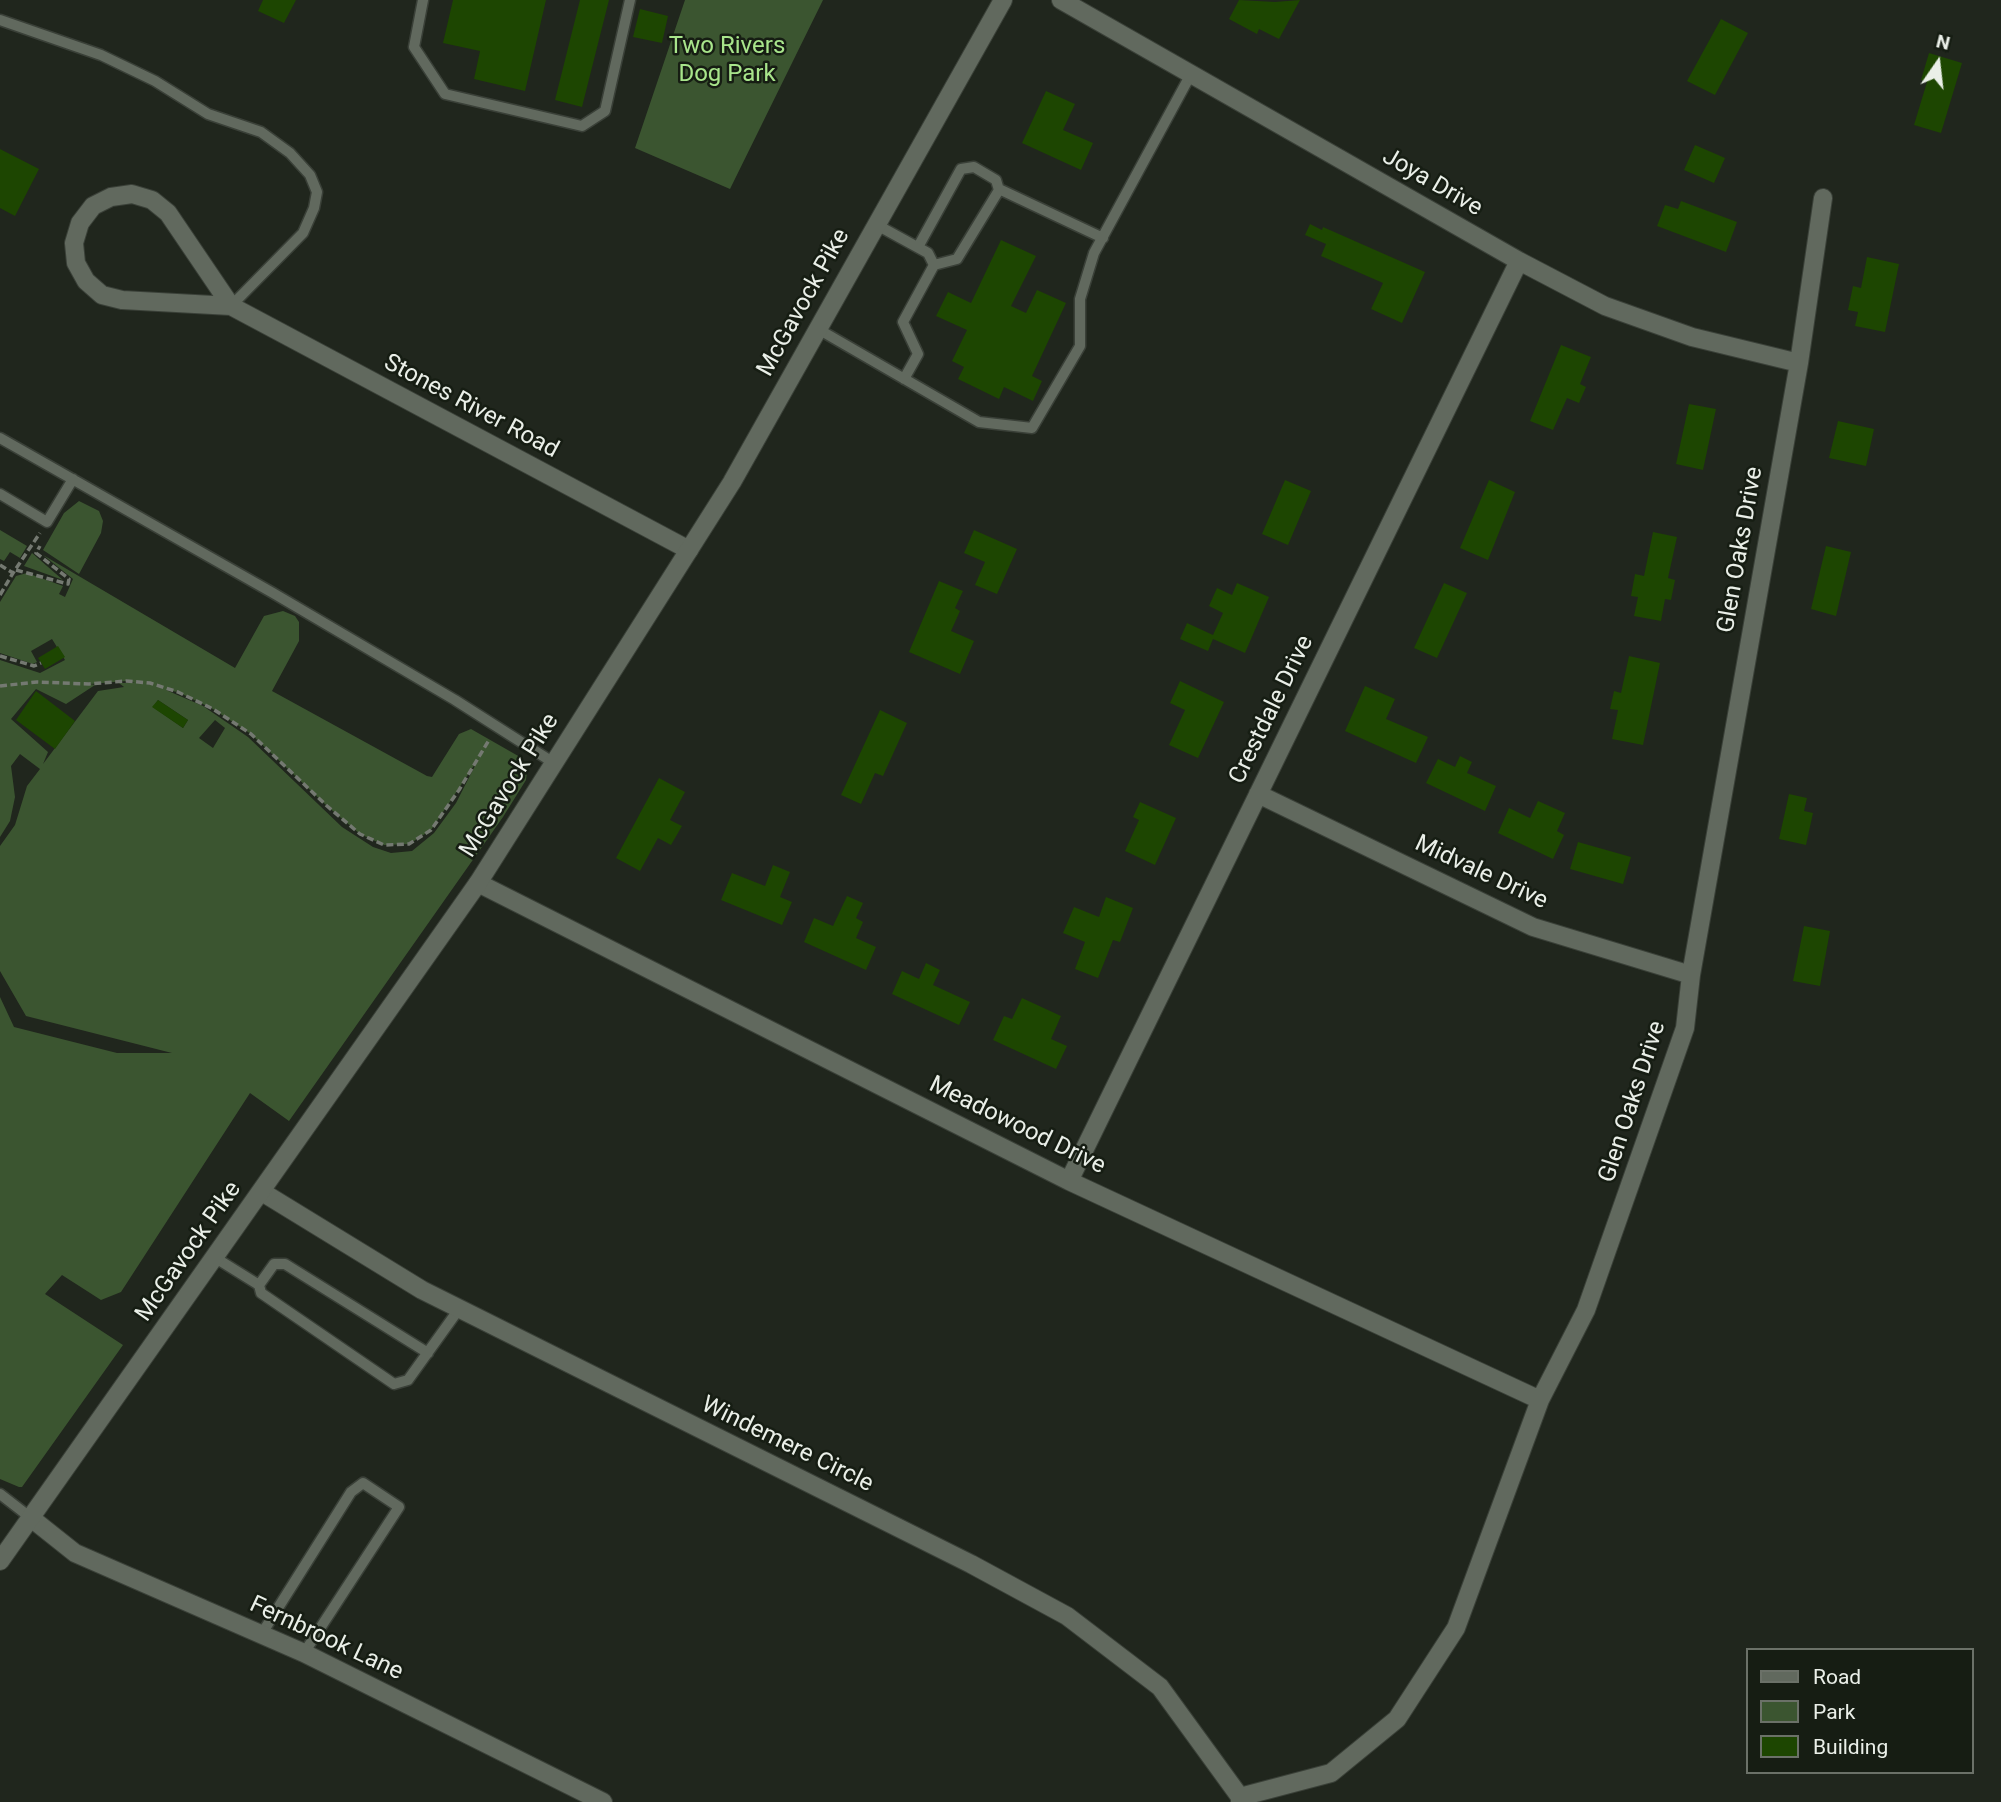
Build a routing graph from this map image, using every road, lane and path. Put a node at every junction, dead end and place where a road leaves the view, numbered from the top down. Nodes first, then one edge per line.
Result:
1 (423, 0) edge
2 (630, 0) edge
3 (1003, 0) edge
4 (1060, 0) edge
5 (0, 20) edge
6 (1191, 74) junction
7 (999, 189) junction
8 (1823, 198) dead end
9 (877, 225) junction
10 (1103, 237) junction
11 (918, 247) junction
12 (1519, 261) junction
13 (934, 265) junction
14 (231, 306) junction
15 (818, 329) junction
16 (1798, 363) junction
17 (904, 379) junction
18 (0, 438) edge
19 (73, 479) junction
20 (0, 494) edge
21 (47, 522) junction
22 (40, 545) dead end
23 (689, 550) junction
24 (0, 565) edge
25 (15, 571) junction
26 (0, 595) edge
27 (0, 656) edge
28 (41, 663) dead end
29 (0, 685) edge
30 (497, 726) junction
31 (554, 763) junction
32 (1258, 794) junction
33 (478, 883) junction
34 (1691, 975) junction
35 (1069, 1181) junction
36 (262, 1192) junction
37 (214, 1257) junction
38 (258, 1285) junction
39 (459, 1309) junction
40 (428, 1353) junction
41 (1540, 1400) junction
42 (0, 1494) edge
43 (31, 1518) junction
44 (0, 1562) edge
45 (261, 1635) junction
46 (304, 1653) junction
47 (1240, 1799) edge
48 (601, 1801) edge

1 - 2 lane
3 - 9 street, McGavock Pike
4 - 6 street, Joya Drive
5 - 14 lane
6 - 10 lane
6 - 12 street, Joya Drive
7 - 10 lane
7 - 11 lane
7 - 13 lane
8 - 16 street, Glen Oaks Drive
9 - 11 lane
9 - 15 street, McGavock Pike
10 - 17 lane
11 - 13 lane
12 - 16 street, Joya Drive
12 - 32 street, Crestdale Drive
13 - 17 lane
14 - 14 street
14 - 23 street, Stones River Road
15 - 17 lane
15 - 23 street, McGavock Pike
16 - 34 street, Glen Oaks Drive
18 - 19 lane
19 - 21 lane
19 - 30 lane
20 - 21 lane
21 - 25 path
22 - 25 path
23 - 31 street, McGavock Pike
24 - 25 path
25 - 26 path
27 - 28 path
29 - 30 path
30 - 31 lane
31 - 33 street, McGavock Pike
32 - 34 street, Midvale Drive
32 - 35 street, Crestdale Drive
33 - 35 street, Meadowood Drive
33 - 36 street, McGavock Pike
34 - 41 street, Glen Oaks Drive
35 - 41 street, Meadowood Drive
36 - 37 street, McGavock Pike
36 - 39 street, Windemere Circle
37 - 38 lane
37 - 43 street, McGavock Pike
38 - 40 lane
38 - 40 lane
39 - 40 lane
39 - 47 street, Windemere Circle
41 - 47 street, Glen Oaks Drive
42 - 43 lane
43 - 44 street, McGavock Pike
43 - 45 street, Fernbrook Lane
45 - 46 street, Fernbrook Lane
45 - 46 lane
46 - 48 street, Fernbrook Lane

